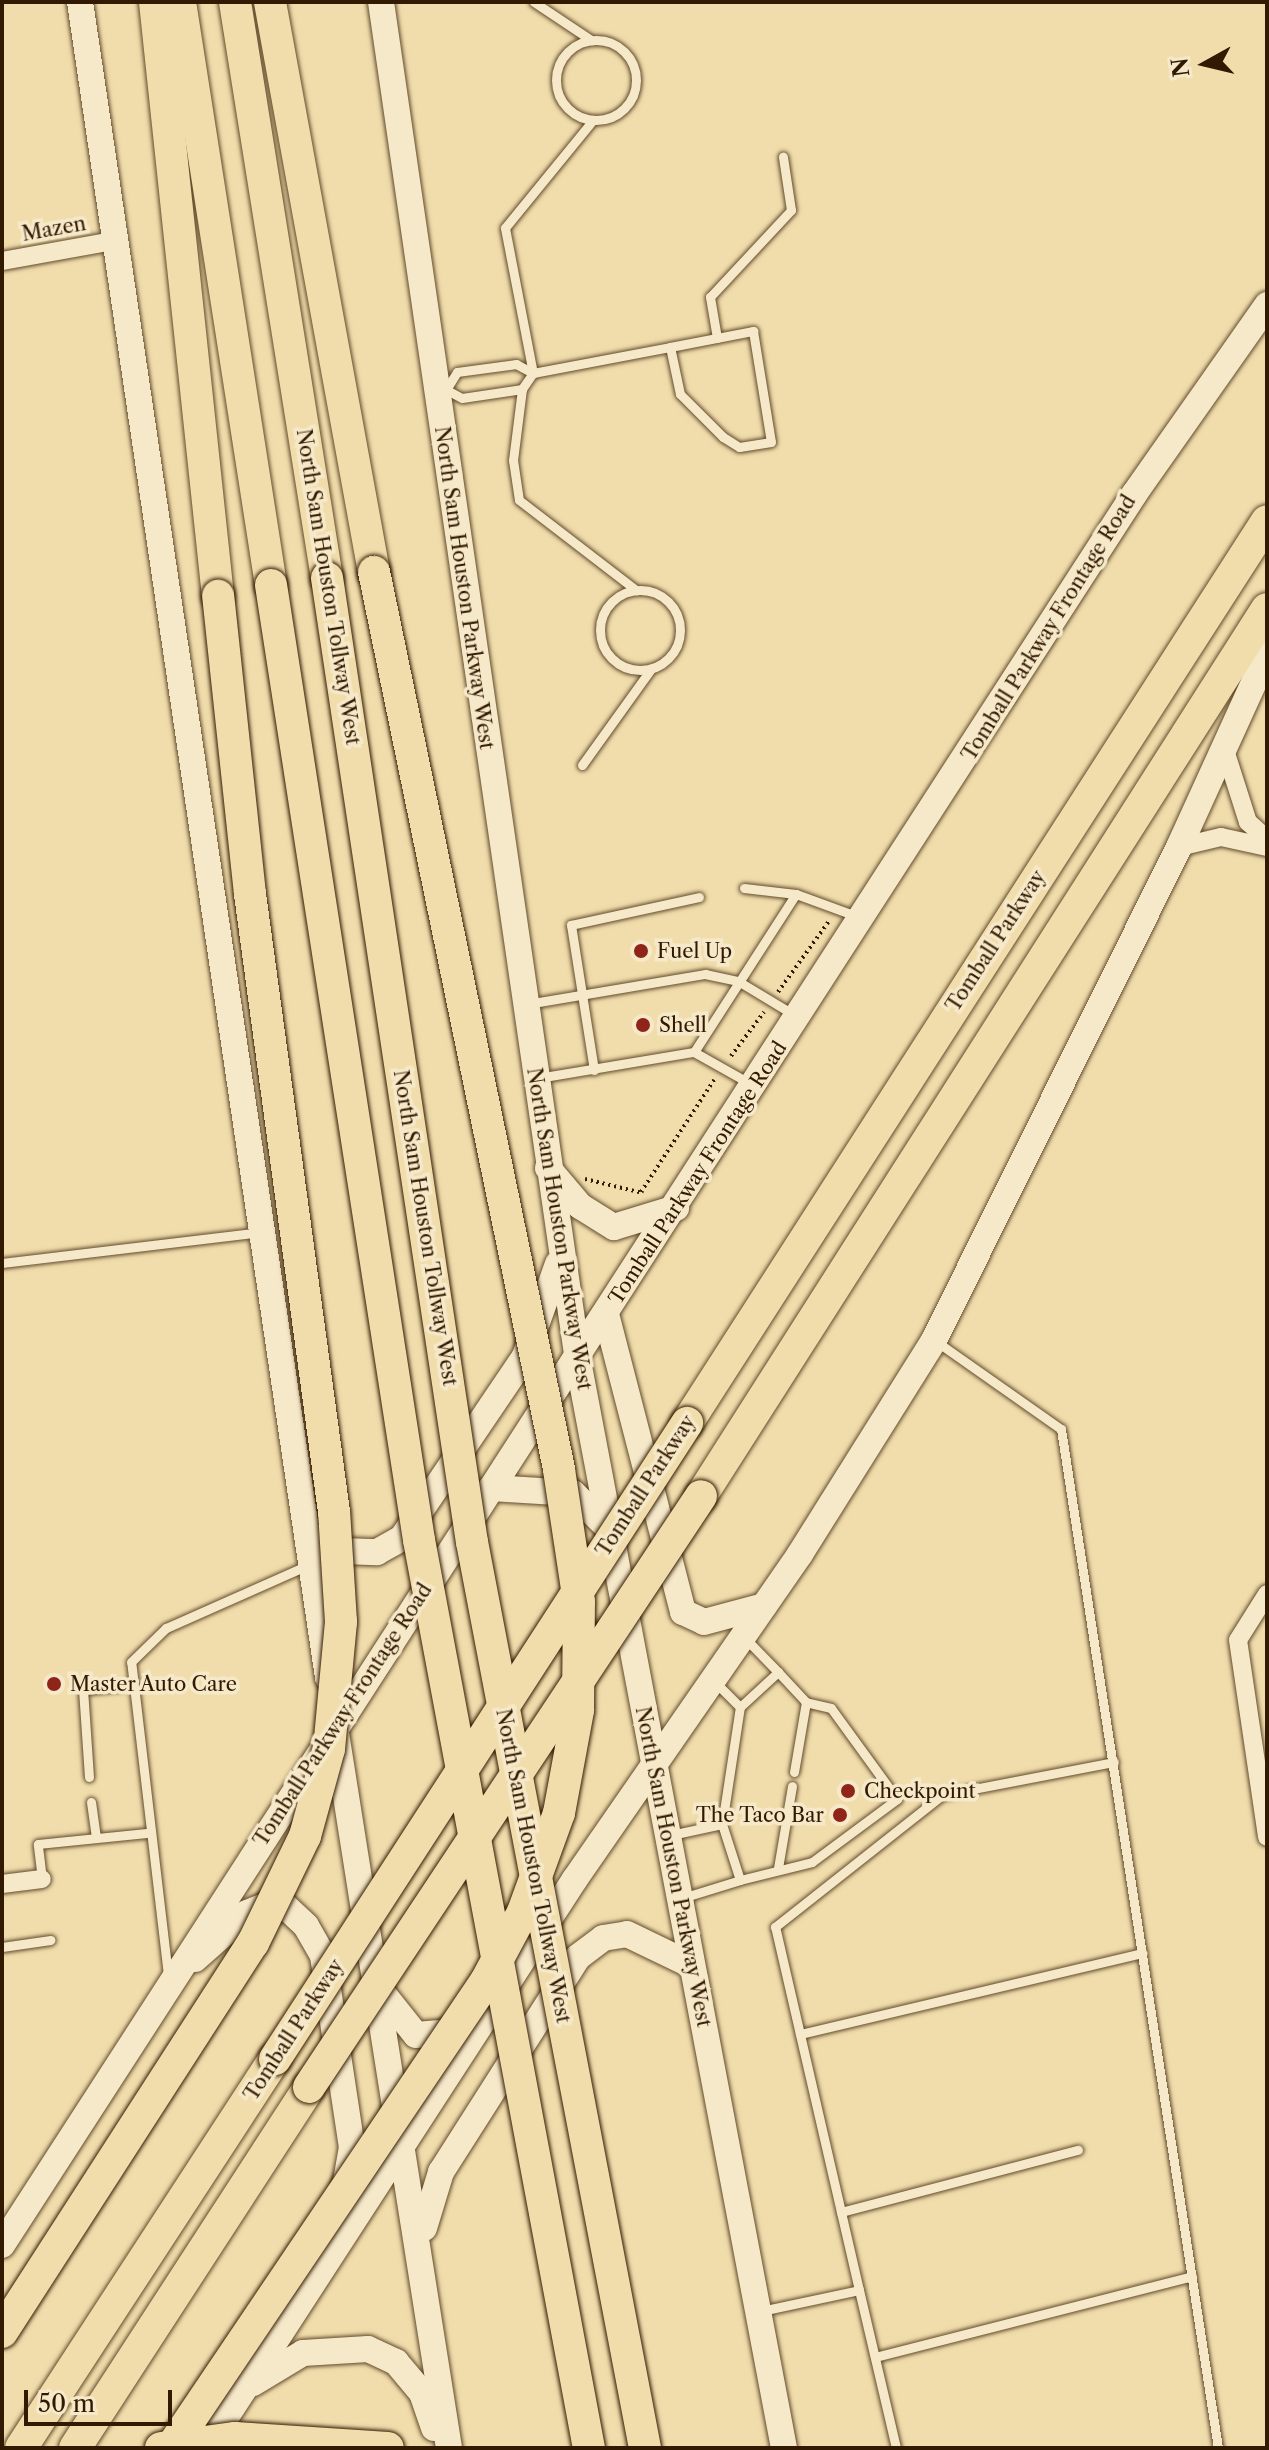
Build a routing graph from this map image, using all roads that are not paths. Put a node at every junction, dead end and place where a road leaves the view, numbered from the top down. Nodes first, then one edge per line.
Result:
1 (80, 2) edge
2 (155, 2) edge
3 (180, 2) edge
4 (235, 2) edge
5 (270, 2) edge
6 (381, 2) edge
7 (534, 2) edge
8 (591, 40) junction
9 (593, 120) junction
10 (783, 157) dead end
11 (113, 241) junction
12 (2, 261) edge
13 (1267, 305) edge
14 (717, 338) junction
15 (670, 347) junction
16 (533, 373) junction
17 (441, 389) junction
18 (522, 389) junction
19 (1267, 521) edge
20 (636, 590) junction
21 (1267, 609) edge
22 (1267, 632) edge
23 (651, 669) junction
24 (1224, 747) junction
25 (582, 765) dead end
26 (1267, 839) edge
27 (1179, 847) junction
28 (1267, 847) edge
29 (744, 888) dead end
30 (796, 894) junction
31 (699, 897) dead end
32 (849, 912) junction
33 (738, 981) junction
34 (580, 993) junction
35 (524, 1004) junction
36 (798, 1017) junction
37 (694, 1052) junction
38 (594, 1070) junction
39 (535, 1079) junction
40 (755, 1086) junction
41 (547, 1167) junction
42 (666, 1204) junction
43 (261, 1232) junction
44 (561, 1251) junction
45 (2, 1263) edge
46 (606, 1314) junction
47 (934, 1340) junction
48 (578, 1361) junction
49 (491, 1488) junction
50 (302, 1509) junction
51 (609, 1529) junction
52 (311, 1564) junction
53 (1267, 1594) edge
54 (764, 1606) junction
55 (744, 1637) junction
56 (778, 1672) junction
57 (714, 1682) junction
58 (128, 1685) junction
59 (806, 1702) junction
60 (740, 1707) junction
61 (335, 1727) junction
62 (1114, 1762) junction
63 (654, 1767) junction
64 (794, 1772) dead end
65 (89, 1777) dead end
66 (792, 1786) dead end
67 (91, 1802) dead end
68 (722, 1824) junction
69 (146, 1833) junction
70 (667, 1835) junction
71 (96, 1837) junction
72 (1267, 1837) edge
73 (778, 1868) junction
74 (42, 1879) joint
75 (740, 1880) junction
76 (2, 1884) edge
77 (679, 1898) junction
78 (50, 1940) dead end
79 (2, 1947) edge
80 (1143, 1953) junction
81 (691, 1965) junction
82 (375, 1974) junction
83 (170, 1982) junction
84 (493, 2009) junction
85 (800, 2034) junction
86 (404, 2150) junction
87 (1078, 2150) dead end
88 (841, 2212) junction
89 (2, 2245) edge
90 (421, 2248) junction
91 (1192, 2276) junction
92 (859, 2290) junction
93 (310, 2291) junction
94 (758, 2312) junction
95 (2, 2332) edge
96 (875, 2357) junction
97 (246, 2387) junction
98 (21, 2448) edge
99 (75, 2448) edge
100 (158, 2448) edge
101 (171, 2448) edge
102 (206, 2448) edge
103 (388, 2448) edge
104 (441, 2448) edge
105 (449, 2448) edge
106 (589, 2448) edge
107 (645, 2448) edge
108 (784, 2448) edge
109 (896, 2448) edge
110 (1218, 2448) edge

1 - 11 main road
2 - 95 highway, bridge
3 - 106 highway, bridge
4 - 107 highway, North Sam Houston Tollway West, bridge
5 - 101 highway, bridge
6 - 17 main road, North Sam Houston Parkway West
7 - 8 lane
8 - 9 lane
8 - 9 lane
9 - 16 lane
10 - 14 lane
11 - 12 street, Mazen
11 - 43 main road
13 - 32 main road, Tomball Parkway Frontage Road
14 - 15 lane
14 - 15 lane
15 - 16 lane
16 - 17 lane
16 - 18 lane
17 - 18 lane
17 - 35 main road, North Sam Houston Parkway West
18 - 20 lane
19 - 98 highway, Tomball Parkway, bridge
20 - 23 lane
20 - 23 lane
21 - 99 highway, bridge
22 - 24 main road
23 - 25 lane
24 - 26 street
24 - 27 main road
27 - 28 street
27 - 47 main road
29 - 30 lane
30 - 32 lane
30 - 33 lane
31 - 34 lane
32 - 36 main road, Tomball Parkway Frontage Road
33 - 34 lane
33 - 36 lane
33 - 37 lane
34 - 35 lane
34 - 38 lane
35 - 39 main road, North Sam Houston Parkway West
36 - 40 main road, Tomball Parkway Frontage Road
37 - 38 lane
37 - 40 lane
38 - 39 lane
39 - 41 main road, North Sam Houston Parkway West
40 - 42 main road, Tomball Parkway Frontage Road
41 - 42 main road
41 - 44 main road, North Sam Houston Parkway West
42 - 46 main road, Tomball Parkway Frontage Road
43 - 45 lane
43 - 50 main road
44 - 48 main road, North Sam Houston Parkway West
44 - 50 main road
46 - 48 main road, Tomball Parkway Frontage Road
46 - 54 main road
47 - 54 main road
47 - 62 lane
48 - 49 main road, Tomball Parkway Frontage Road
48 - 51 main road, North Sam Houston Parkway West
49 - 51 main road
49 - 61 main road, Tomball Parkway Frontage Road
50 - 52 main road
51 - 63 main road, North Sam Houston Parkway West
52 - 58 lane
52 - 61 main road
53 - 72 street
54 - 55 main road
55 - 56 lane
55 - 57 main road
56 - 59 lane
56 - 60 lane
57 - 60 lane
57 - 63 main road
58 - 65 lane
58 - 69 lane
59 - 64 lane
59 - 73 lane
60 - 68 lane
61 - 82 main road
61 - 83 main road, Tomball Parkway Frontage Road
62 - 80 lane
62 - 85 lane
63 - 70 main road, North Sam Houston Parkway West
63 - 84 main road
66 - 73 lane
67 - 71 lane
68 - 70 lane
68 - 75 lane
69 - 71 lane
69 - 83 lane
70 - 77 main road, North Sam Houston Parkway West
71 - 74 lane
73 - 75 lane
74 - 76 street
75 - 77 lane
77 - 81 main road, North Sam Houston Parkway West
78 - 79 lane
80 - 85 lane
80 - 91 lane
81 - 90 main road
81 - 94 main road, North Sam Houston Parkway West
82 - 84 main road
82 - 86 main road
83 - 89 main road, Tomball Parkway Frontage Road
83 - 93 main road
84 - 86 main road
85 - 88 lane
86 - 90 main road
86 - 93 main road
87 - 88 lane
88 - 92 lane
90 - 105 main road
91 - 96 lane
91 - 110 lane
92 - 94 lane
92 - 96 lane
93 - 97 main road
94 - 108 main road, North Sam Houston Parkway West
96 - 109 lane
97 - 102 main road
97 - 104 main road
100 - 103 highway, bridge

